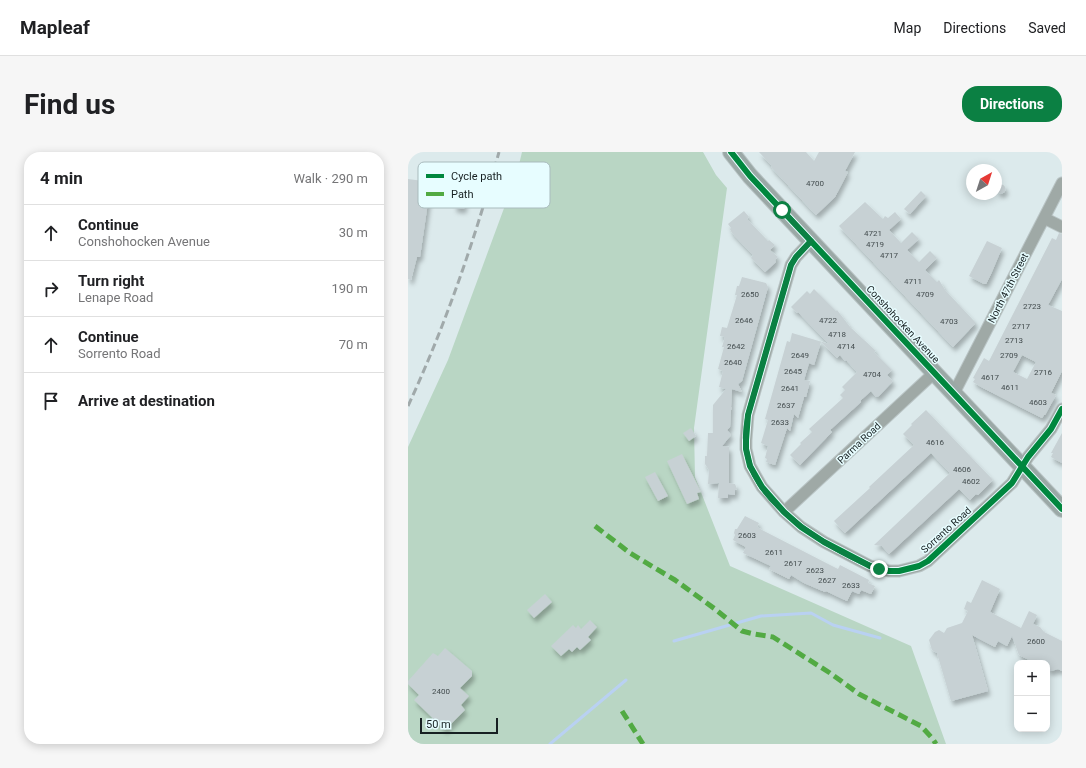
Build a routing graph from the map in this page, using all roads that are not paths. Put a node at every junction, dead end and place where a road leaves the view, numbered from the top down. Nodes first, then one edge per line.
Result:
1 (731, 152) edge
2 (1062, 183) edge
3 (1044, 218) junction
4 (1062, 227) edge
5 (811, 241) junction
6 (934, 373) junction
7 (954, 393) junction
8 (1062, 409) edge
9 (1022, 467) junction
10 (1062, 509) edge
11 (784, 512) junction

1 - 5 main road, Conshohocken Avenue
2 - 3 street, North 47th Street
3 - 4 street
3 - 7 street, North 47th Street
5 - 6 main road, Conshohocken Avenue
5 - 11 street, Sorrento Road
6 - 7 main road, Conshohocken Avenue
6 - 11 street, Parma Road
7 - 9 main road, Conshohocken Avenue
8 - 9 street, Sorrento Road
9 - 10 main road, Conshohocken Avenue
9 - 11 street, Sorrento Road

